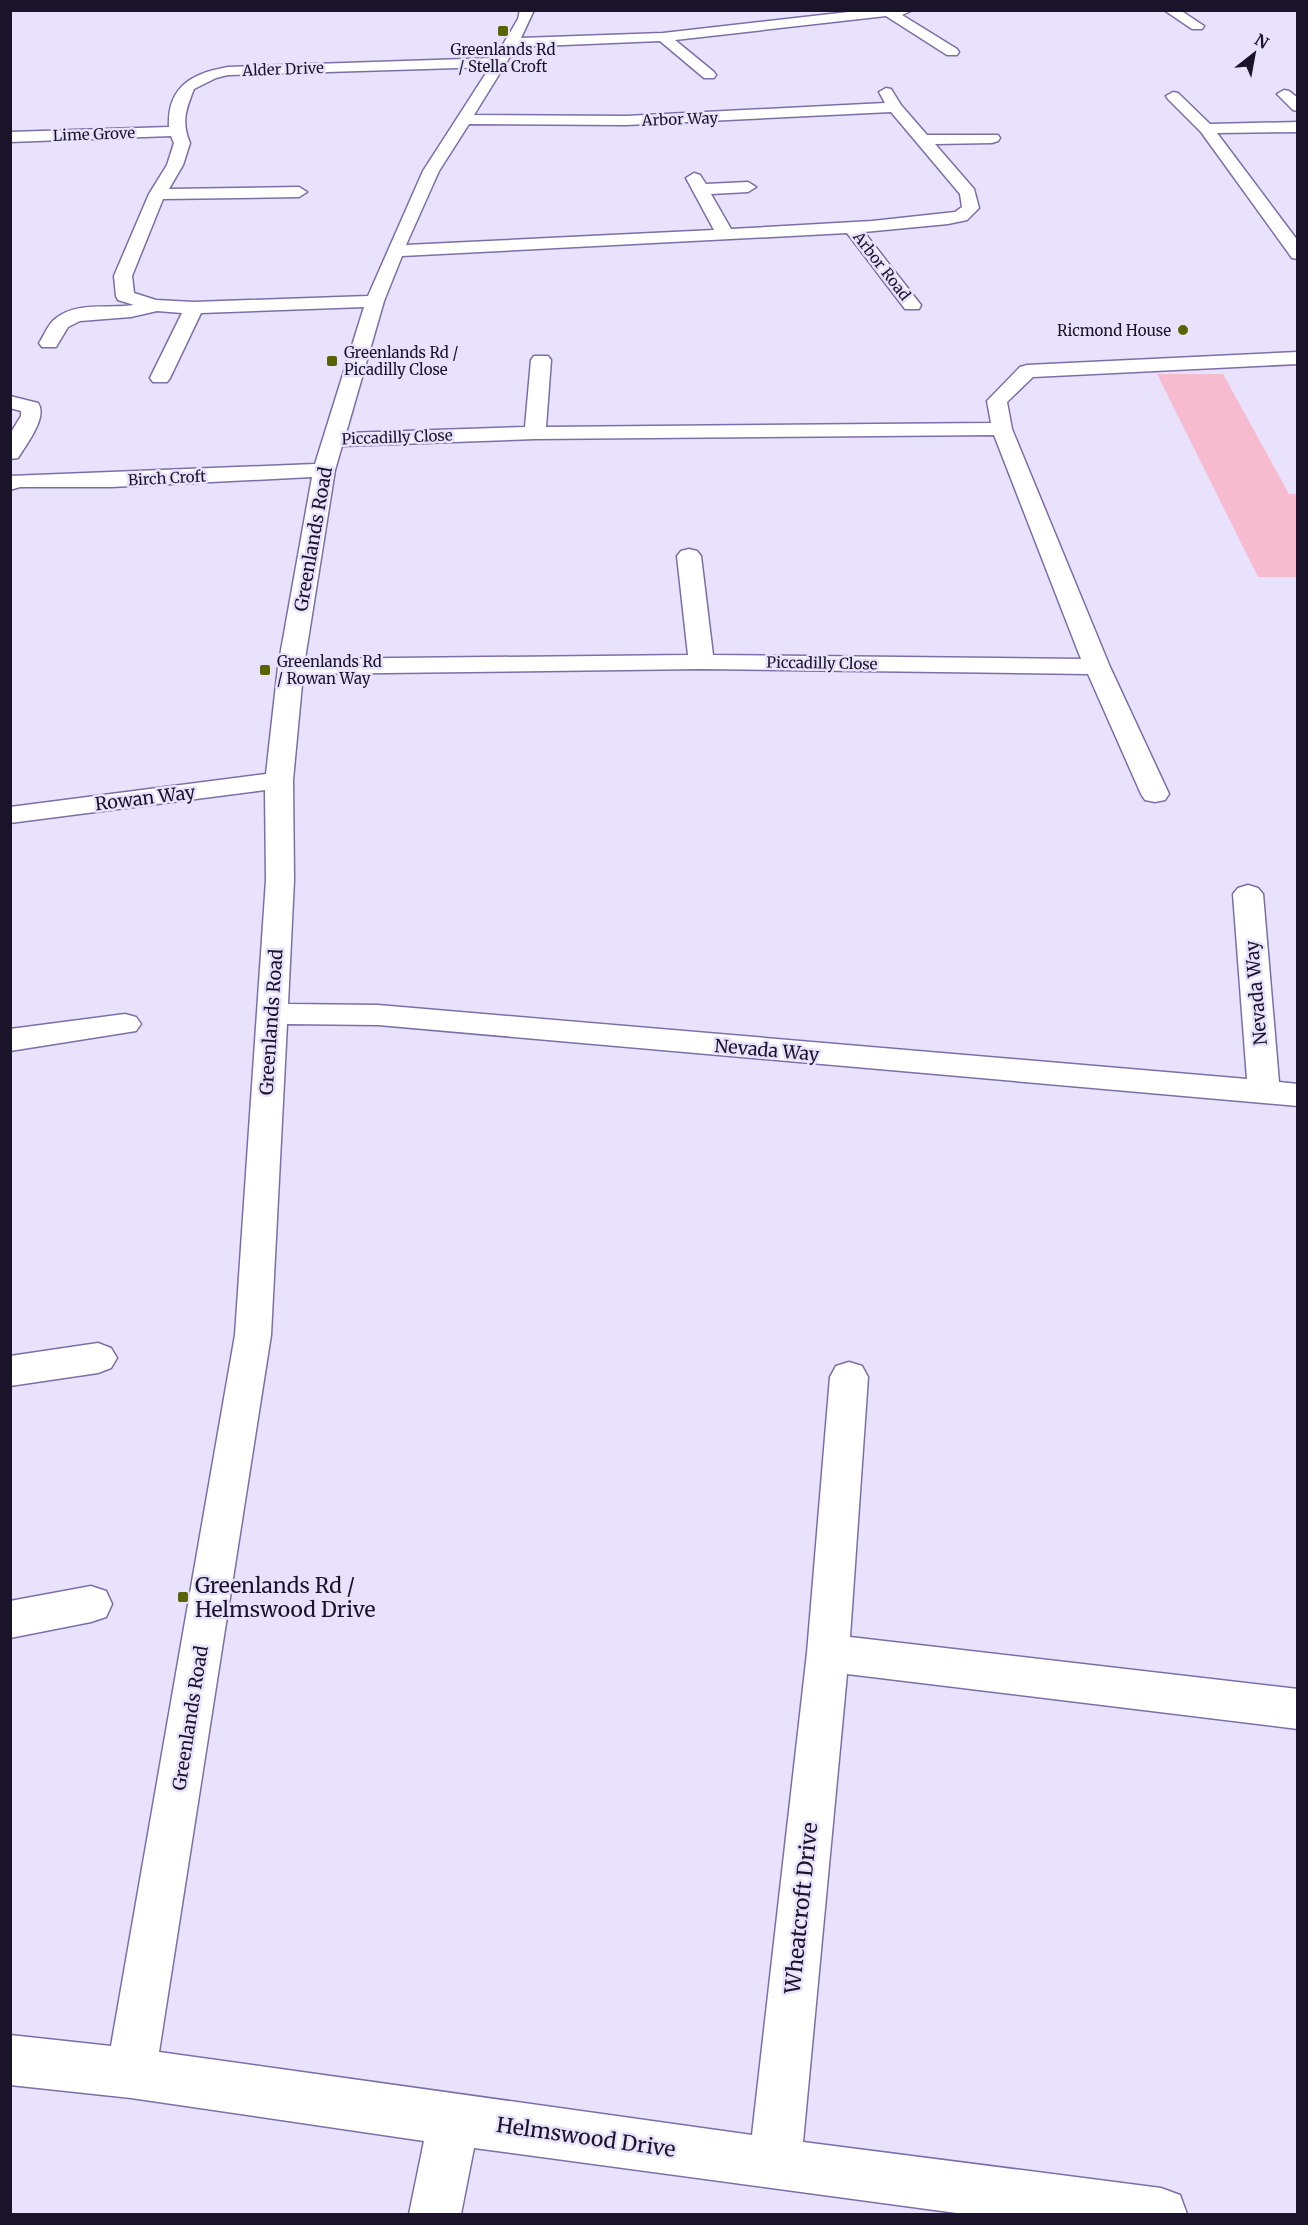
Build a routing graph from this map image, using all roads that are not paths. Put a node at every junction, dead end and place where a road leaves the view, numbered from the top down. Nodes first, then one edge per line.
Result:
1 (526, 10) edge
2 (782, 10) edge
3 (907, 10) edge
4 (1170, 10) edge
5 (890, 13) junction
6 (799, 22) junction
7 (1197, 26) dead end
8 (663, 37) junction
9 (952, 52) dead end
10 (506, 53) junction
11 (709, 75) dead end
12 (886, 92) dead end
13 (1284, 94) dead end
14 (1173, 96) dead end
15 (895, 107) junction
16 (1298, 107) edge
17 (464, 119) junction
18 (909, 122) junction
19 (931, 122) dead end
20 (1298, 127) edge
21 (1206, 129) junction
22 (177, 131) junction
23 (10, 137) edge
24 (992, 138) dead end
25 (924, 140) junction
26 (748, 187) dead end
27 (299, 192) dead end
28 (157, 194) junction
29 (852, 228) junction
30 (726, 235) junction
31 (395, 250) junction
32 (1298, 254) edge
33 (375, 301) junction
34 (155, 305) junction
35 (912, 305) dead end
36 (194, 308) junction
37 (49, 343) dead end
38 (1277, 346) dead end
39 (1298, 350) edge
40 (1298, 358) edge
41 (541, 360) dead end
42 (160, 378) dead end
43 (10, 402) edge
44 (1002, 429) junction
45 (535, 433) junction
46 (332, 440) junction
47 (10, 453) edge
48 (324, 470) junction
49 (12, 482) edge
50 (689, 556) dead end
51 (701, 662) junction
52 (291, 667) junction
53 (1096, 667) junction
54 (279, 780) junction
55 (1155, 794) dead end
56 (10, 814) edge
57 (1248, 894) dead end
58 (271, 1014) junction
59 (125, 1024) dead end
60 (10, 1040) edge
61 (1264, 1092) junction
62 (1298, 1095) edge
63 (98, 1358) dead end
64 (10, 1371) edge
65 (849, 1377) dead end
66 (91, 1604) dead end
67 (10, 1620) edge
68 (828, 1653) junction
69 (1298, 1709) edge
70 (10, 2060) edge
71 (131, 2073) junction
72 (454, 2119) junction
73 (775, 2162) junction
74 (435, 2214) edge
75 (1161, 2214) edge

1 - 10 street, Greenlands Road
2 - 6 street
3 - 5 street, Alder Drive
4 - 7 street
5 - 6 street, Alder Drive
5 - 9 street
6 - 8 street, Alder Drive
8 - 10 street, Alder Drive
8 - 11 street
10 - 17 street, Greenlands Road
10 - 22 street, Alder Drive
12 - 15 street
13 - 16 street
14 - 21 street
15 - 17 street, Arbor Way
15 - 18 street
17 - 31 street, Greenlands Road
18 - 19 street
18 - 25 street
20 - 21 street
21 - 32 street
22 - 23 street, Lime Grove
22 - 28 street, Alder Drive
24 - 25 street
25 - 29 street
26 - 30 street
27 - 28 street
28 - 34 street, Alder Drive
29 - 30 street
29 - 35 street, Arbor Road
30 - 31 street
31 - 33 street, Greenlands Road
33 - 36 street, Alder Drive
33 - 46 street, Greenlands Road
34 - 36 street, Alder Drive
34 - 37 street
36 - 42 street
38 - 39 street
40 - 44 street
41 - 45 street
43 - 47 street
44 - 45 street, Piccadilly Close
44 - 53 street
45 - 46 street, Piccadilly Close
46 - 48 street, Greenlands Road
48 - 49 street, Birch Croft
48 - 52 street, Greenlands Road
50 - 51 street
51 - 52 street, Piccadilly Close
51 - 53 street, Piccadilly Close
52 - 54 street, Greenlands Road
53 - 55 street
54 - 56 street, Rowan Way
54 - 58 street, Greenlands Road
57 - 61 street, Nevada Way
58 - 61 street, Nevada Way
58 - 71 street, Greenlands Road
59 - 60 street
61 - 62 street, Nevada Way
63 - 64 street
65 - 68 street, Wheatcroft Drive
66 - 67 street
68 - 69 street
68 - 73 street, Wheatcroft Drive
70 - 71 street, Helmswood Drive
71 - 72 street, Helmswood Drive
72 - 73 street, Helmswood Drive
72 - 74 street
73 - 75 street, Helmswood Drive

